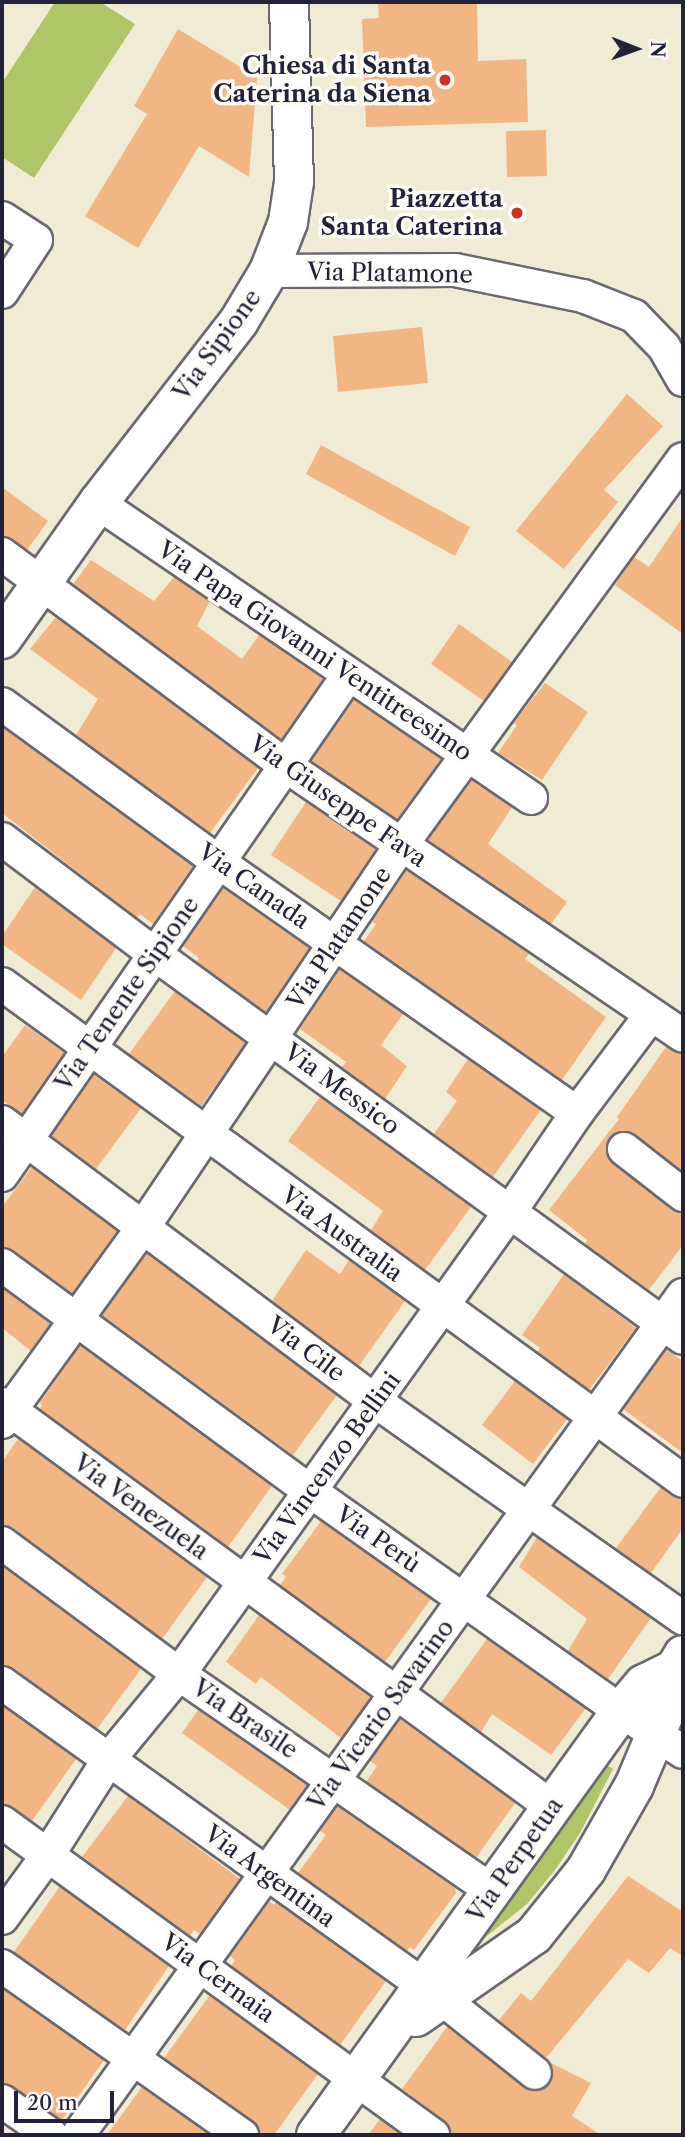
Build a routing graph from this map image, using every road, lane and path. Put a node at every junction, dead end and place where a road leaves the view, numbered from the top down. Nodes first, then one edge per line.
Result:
1 (289, 2) edge
2 (2, 218) edge
3 (269, 271) junction
4 (2, 292) edge
5 (683, 380) edge
6 (683, 459) edge
7 (98, 503) junction
8 (2, 554) edge
9 (41, 583) junction
10 (2, 639) edge
11 (349, 674) junction
12 (2, 704) edge
13 (466, 755) junction
14 (286, 766) junction
15 (531, 798) dead end
16 (2, 839) edge
17 (401, 847) junction
18 (218, 861) junction
19 (337, 944) junction
20 (156, 955) junction
21 (2, 985) edge
22 (650, 1016) junction
23 (683, 1036) edge
24 (272, 1037) junction
25 (89, 1050) junction
26 (577, 1112) junction
27 (14, 1130) edge
28 (206, 1134) junction
29 (624, 1149) dead end
30 (2, 1175) edge
31 (683, 1195) edge
32 (509, 1213) junction
33 (144, 1226) junction
34 (2, 1265) edge
35 (683, 1294) edge
36 (442, 1308) junction
37 (76, 1317) junction
38 (673, 1331) edge
39 (375, 1401) junction
40 (5, 1412) edge
41 (594, 1418) junction
42 (683, 1481) edge
43 (310, 1491) junction
44 (528, 1510) junction
45 (2, 1543) edge
46 (244, 1583) junction
47 (465, 1600) junction
48 (683, 1618) edge
49 (679, 1662) edge
50 (179, 1674) junction
51 (2, 1684) edge
52 (395, 1693) junction
53 (621, 1711) junction
54 (669, 1743) edge
55 (108, 1759) junction
56 (332, 1778) junction
57 (552, 1807) junction
58 (2, 1822) edge
59 (48, 1855) junction
60 (267, 1873) junction
61 (492, 1891) junction
62 (2, 1918) edge
63 (200, 1965) junction
64 (2, 1966) edge
65 (433, 1993) junction
66 (131, 2059) junction
67 (535, 2073) dead end
68 (358, 2078) junction
69 (2, 2101) edge
70 (51, 2135) edge
71 (78, 2135) edge
72 (242, 2135) edge
73 (316, 2135) edge
74 (433, 2135) edge

1 - 3 street, Via Sipione
2 - 4 street
3 - 5 street, Via Platamone
3 - 7 street, Via Sipione
6 - 13 street, Via Platamone
7 - 9 street, Via Sipione
7 - 11 street, Via Papa Giovanni Ventitreesimo
8 - 9 street, Via Giuseppe Fava
9 - 10 street, Via Sipione
9 - 14 street, Via Giuseppe Fava
11 - 13 street, Via Papa Giovanni Ventitreesimo
11 - 14 street, Via Tenente Sipione
12 - 18 street, Via Canada
13 - 15 street, Via Papa Giovanni Ventitreesimo
13 - 17 street, Via Platamone
14 - 17 street, Via Giuseppe Fava
14 - 18 street, Via Tenente Sipione
16 - 20 street, Via Messico
17 - 19 street, Via Platamone
17 - 22 street, Via Giuseppe Fava
18 - 19 street, Via Canada
18 - 20 street, Via Tenente Sipione
19 - 24 street, Via Platamone
19 - 26 street, Via Canada
20 - 24 street, Via Messico
20 - 25 street, Via Tenente Sipione
21 - 25 street, Via Australia
22 - 23 street, Via Giuseppe Fava
22 - 26 street, Via Vincenzo Bellini
24 - 28 street, Via Platamone
24 - 32 street, Via Messico
25 - 27 street, Via Tenente Sipione
25 - 28 street, Via Australia
26 - 32 street, Via Vincenzo Bellini
27 - 30 street, Via Tenente Sipione
27 - 33 street, Via Cile
28 - 33 street, Via Platamone
28 - 36 street, Via Australia
29 - 31 street
32 - 36 street, Via Vincenzo Bellini
32 - 38 street, Via Messico
33 - 37 street, Via Platamone
33 - 39 street, Via Cile
34 - 37 street, Via Perù
35 - 38 street, Via Vicario Savarino
36 - 39 street, Via Vincenzo Bellini
36 - 41 street, Via Australia
37 - 40 street, Via Platamone
37 - 43 street, Via Perù
38 - 41 street, Via Vicario Savarino
39 - 43 street, Via Vincenzo Bellini
39 - 44 street, Via Cile
40 - 46 street, Via Venezuela
41 - 42 street, Via Australia
41 - 44 street, Via Vicario Savarino
43 - 46 street, Via Vincenzo Bellini
43 - 47 street, Via Perù
44 - 47 street, Via Vicario Savarino
44 - 48 street, Via Cile
45 - 50 street, Via Brasile
46 - 50 street, Via Vincenzo Bellini
46 - 52 street, Via Venezuela
47 - 52 street, Via Vicario Savarino
47 - 53 street, Via Perù
49 - 53 street, Via Perpetua
49 - 54 street
50 - 55 street, Via Vincenzo Bellini
50 - 56 street, Via Brasile
51 - 55 street, Via Argentina
52 - 56 street, Via Vicario Savarino
52 - 57 street, Via Venezuela
53 - 54 street, Via Perù
53 - 57 street, Via Perpetua
54 - 65 street
55 - 59 street, Via Vincenzo Bellini
55 - 60 street, Via Argentina
56 - 60 street, Via Vicario Savarino
56 - 61 street, Via Brasile
57 - 61 street, Via Perpetua
58 - 59 street, Via Cernaia
59 - 62 street, Via Vincenzo Bellini
59 - 63 street, Via Cernaia
60 - 63 street, Via Vicario Savarino
60 - 65 street, Via Argentina
61 - 65 street, Via Perpetua
63 - 66 street, Via Vicario Savarino
63 - 68 street, Via Cernaia
64 - 66 street
65 - 67 street, Via Argentina
65 - 68 street
66 - 71 street, Via Vicario Savarino
66 - 72 street
68 - 73 street
68 - 74 street, Via Cernaia
69 - 70 street

